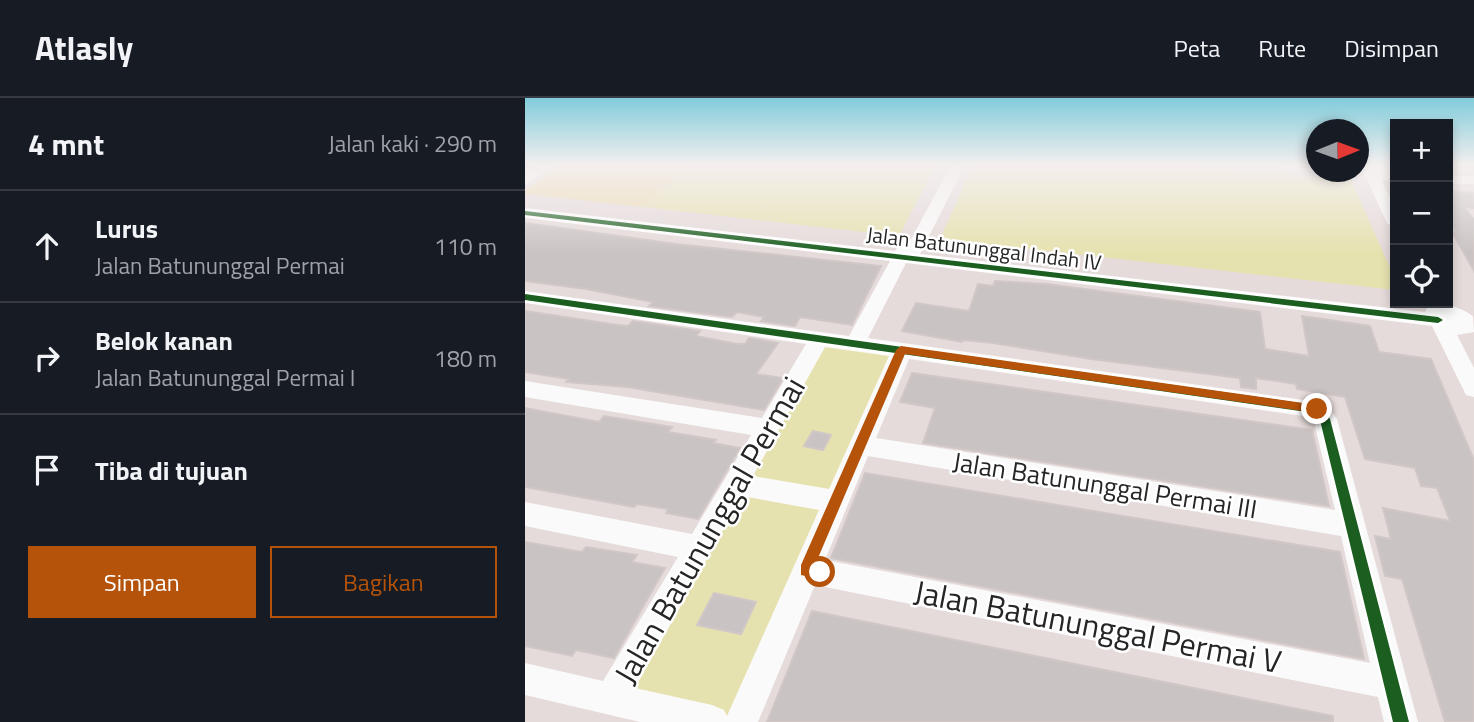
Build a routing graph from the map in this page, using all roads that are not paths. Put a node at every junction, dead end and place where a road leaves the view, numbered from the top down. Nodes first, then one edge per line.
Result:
1 (943, 194) edge
2 (525, 204) edge
3 (525, 213) edge
4 (716, 232) junction
5 (911, 254) junction
6 (525, 297) edge
7 (1448, 319) edge
8 (820, 338) junction
9 (862, 344) junction
10 (901, 350) junction
11 (525, 389) edge
12 (1474, 389) edge
13 (767, 429) junction
14 (860, 446) junction
15 (735, 484) junction
16 (835, 502) junction
17 (525, 514) edge
18 (1350, 525) junction
19 (699, 548) junction
20 (806, 570) junction
21 (525, 679) edge
22 (1390, 682) junction
23 (611, 698) junction
24 (712, 722) edge
25 (741, 722) edge
26 (1401, 722) edge

1 - 5 street
2 - 4 street, Jalan Batununggal Indah IV
3 - 4 street, Jalan Batununggal Indah IV
4 - 5 street, Jalan Batununggal Indah IV
5 - 7 street, Jalan Batununggal Indah IV
5 - 9 street
6 - 8 street
7 - 12 street
8 - 9 street
8 - 13 street, Jalan Batununggal Permai
9 - 10 street
10 - 14 street
10 - 18 street
11 - 13 street
13 - 15 street, Jalan Batununggal Permai
14 - 16 street
14 - 18 street, Jalan Batununggal Permai III
15 - 16 street
15 - 19 street, Jalan Batununggal Permai
16 - 20 street
17 - 19 street
18 - 22 street
19 - 23 street, Jalan Batununggal Permai
20 - 22 street, Jalan Batununggal Permai V
20 - 25 street
21 - 23 street
22 - 26 street
23 - 24 street, Jalan Batununggal Permai

